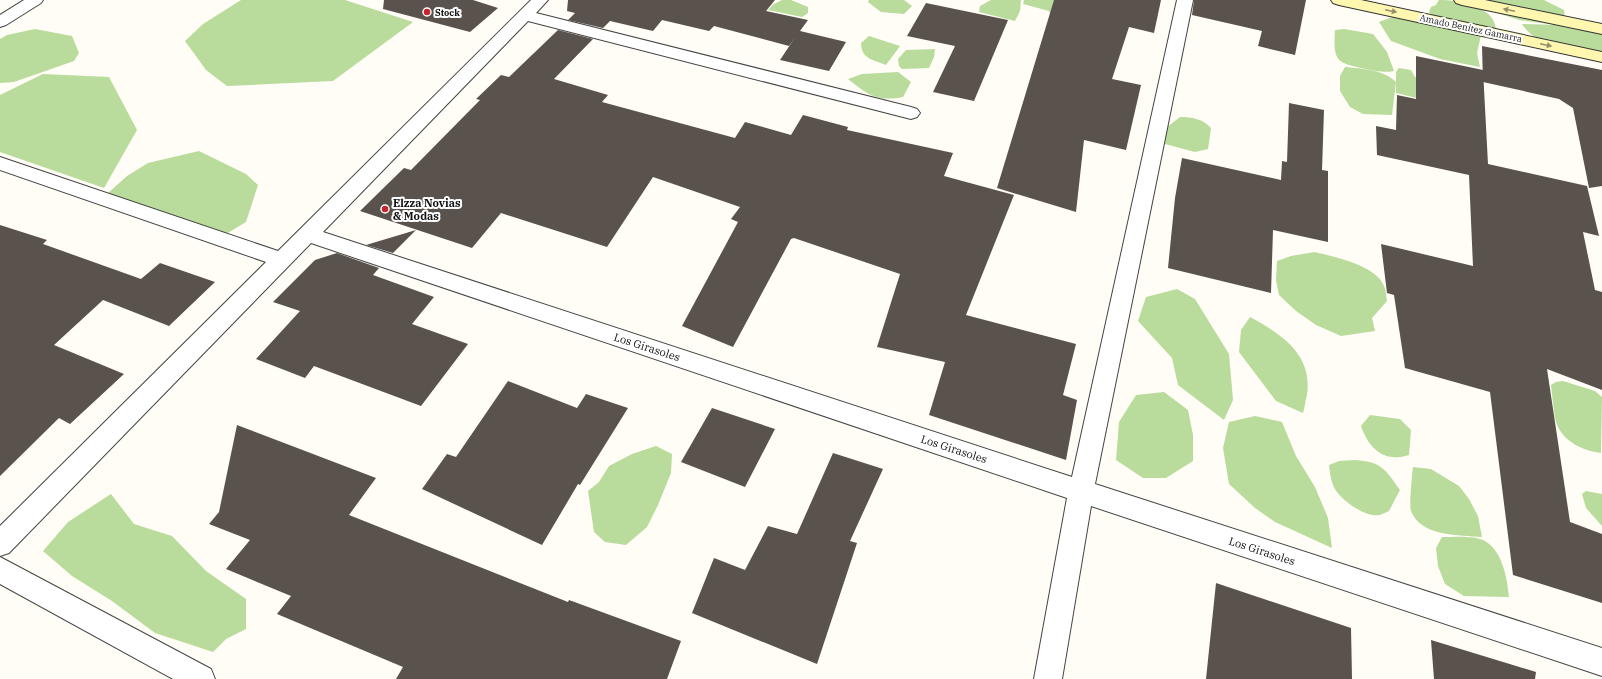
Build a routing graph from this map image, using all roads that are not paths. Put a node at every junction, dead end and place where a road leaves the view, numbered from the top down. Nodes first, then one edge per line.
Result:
1 (35, 0) edge
2 (540, 0) edge
3 (1185, 0) edge
4 (1339, 0) edge
5 (1462, 0) edge
6 (0, 8) edge
7 (16, 12) junction
8 (524, 15) junction
9 (0, 22) edge
10 (1602, 29) edge
11 (1602, 57) edge
12 (911, 113) dead end
13 (0, 163) edge
14 (307, 234) junction
15 (282, 260) junction
16 (1081, 491) junction
17 (0, 544) edge
18 (0, 570) edge
19 (1602, 662) edge
20 (201, 679) edge
21 (1048, 679) edge

1 - 7 street
2 - 8 street
3 - 16 street
4 -> 11 main road, Amado Benítez Gamarra
10 -> 5 main road
6 - 7 street
7 - 9 street
8 - 12 street
8 - 14 street
13 - 15 street
14 - 15 street
14 - 16 street, Los Girasoles
15 - 17 street
16 - 19 street, Los Girasoles
16 - 21 street
18 - 20 street

